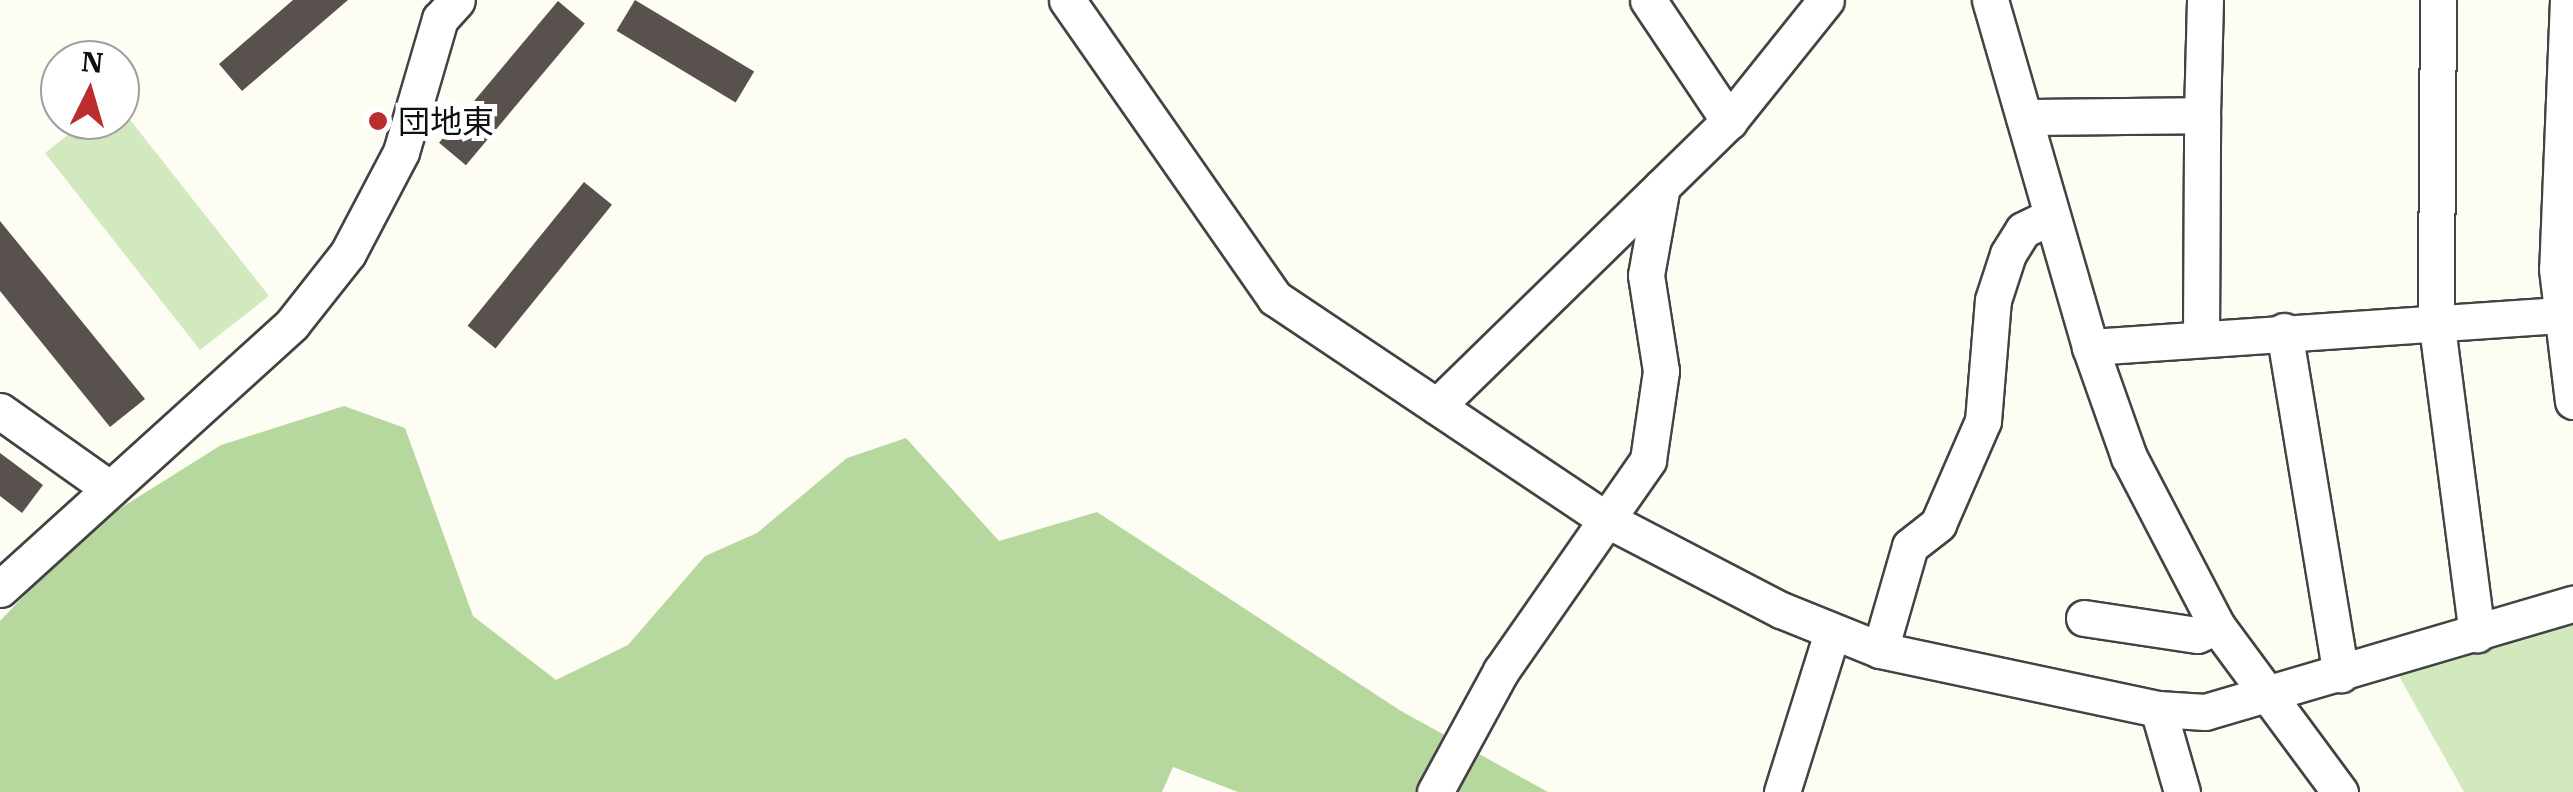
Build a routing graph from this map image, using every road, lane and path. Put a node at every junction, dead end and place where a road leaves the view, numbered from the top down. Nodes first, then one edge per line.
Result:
1 (1067, 0) edge
2 (1648, 0) edge
3 (1826, 0) edge
4 (1990, 0) edge
5 (2206, 0) edge
6 (2438, 0) edge
7 (2568, 0) edge
8 (440, 6) edge
9 (2571, 46) edge
10 (2202, 115) junction
11 (2024, 117) junction
12 (1729, 121) junction
13 (1662, 186) junction
14 (2052, 216) junction
15 (2565, 269) edge
16 (2561, 315) junction
17 (2436, 320) junction
18 (2284, 331) junction
19 (2201, 338) junction
20 (2090, 347) junction
21 (2573, 402) edge
22 (1437, 406) junction
23 (0, 411) edge
24 (110, 489) junction
25 (1604, 518) junction
26 (0, 589) edge
27 (2573, 604) edge
28 (2084, 618) dead end
29 (2217, 626) junction
30 (1832, 632) junction
31 (2477, 634) junction
32 (1880, 650) junction
33 (2340, 674) junction
34 (2267, 697) junction
35 (2158, 709) junction
36 (1435, 792) edge
37 (1782, 792) edge
38 (2182, 792) edge
39 (2340, 792) edge

1 - 22 street
2 - 12 street
3 - 12 street
4 - 11 street
5 - 10 street
6 - 17 street
7 - 9 street
8 - 24 street
9 - 15 street
10 - 11 street
10 - 19 street
11 - 14 street
12 - 13 street
13 - 22 street
13 - 25 street
14 - 20 street
14 - 32 street
15 - 16 street
16 - 17 street
16 - 21 street
17 - 18 street
17 - 31 street
18 - 19 street
18 - 33 street
19 - 20 street
20 - 29 street
22 - 25 street
23 - 24 street
24 - 26 street
25 - 30 street
25 - 36 street
27 - 31 street
28 - 29 street
29 - 34 street
30 - 32 street
30 - 37 street
31 - 33 street
32 - 35 street
33 - 34 street
34 - 35 street
34 - 39 street
35 - 38 street

